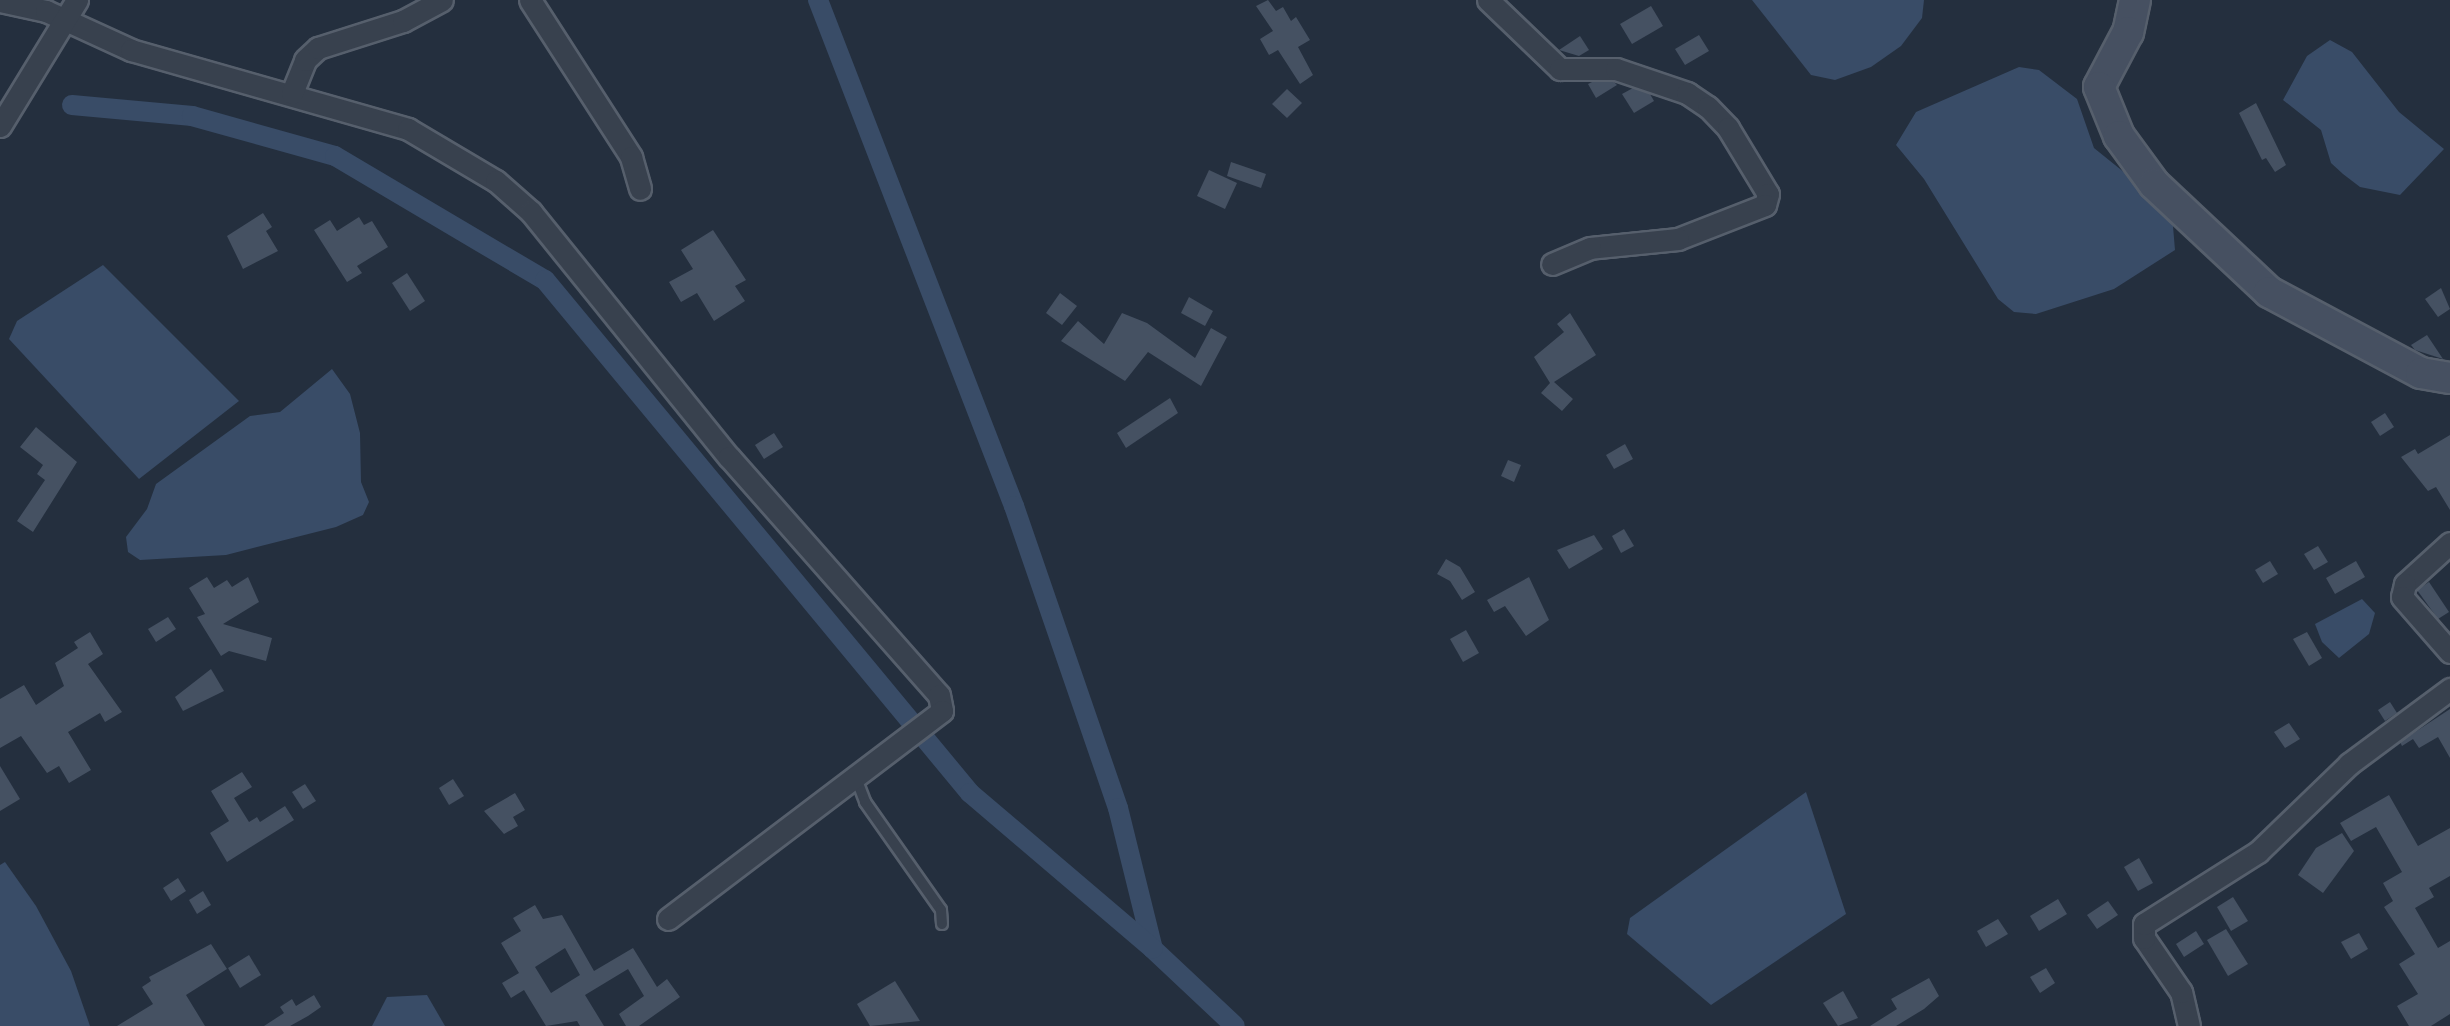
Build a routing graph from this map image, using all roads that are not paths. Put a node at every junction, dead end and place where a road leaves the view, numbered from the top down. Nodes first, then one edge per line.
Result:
1 (77, 0) edge
2 (442, 0) edge
3 (530, 0) edge
4 (1488, 0) edge
5 (2135, 0) edge
6 (0, 1) edge
7 (65, 23) junction
8 (292, 93) junction
9 (0, 126) edge
10 (640, 189) dead end
11 (1552, 264) dead end
12 (2450, 378) edge
13 (2450, 543) edge
14 (2450, 652) edge
15 (2450, 689) edge
16 (856, 778) junction
17 (668, 919) dead end
18 (942, 924) dead end
19 (2189, 1026) edge

1 - 7 street
2 - 8 street
3 - 10 street
4 - 11 street
5 - 12 street
6 - 7 street
7 - 8 street
7 - 9 street
8 - 16 street
13 - 14 street
15 - 19 street
16 - 17 street
16 - 18 lane

